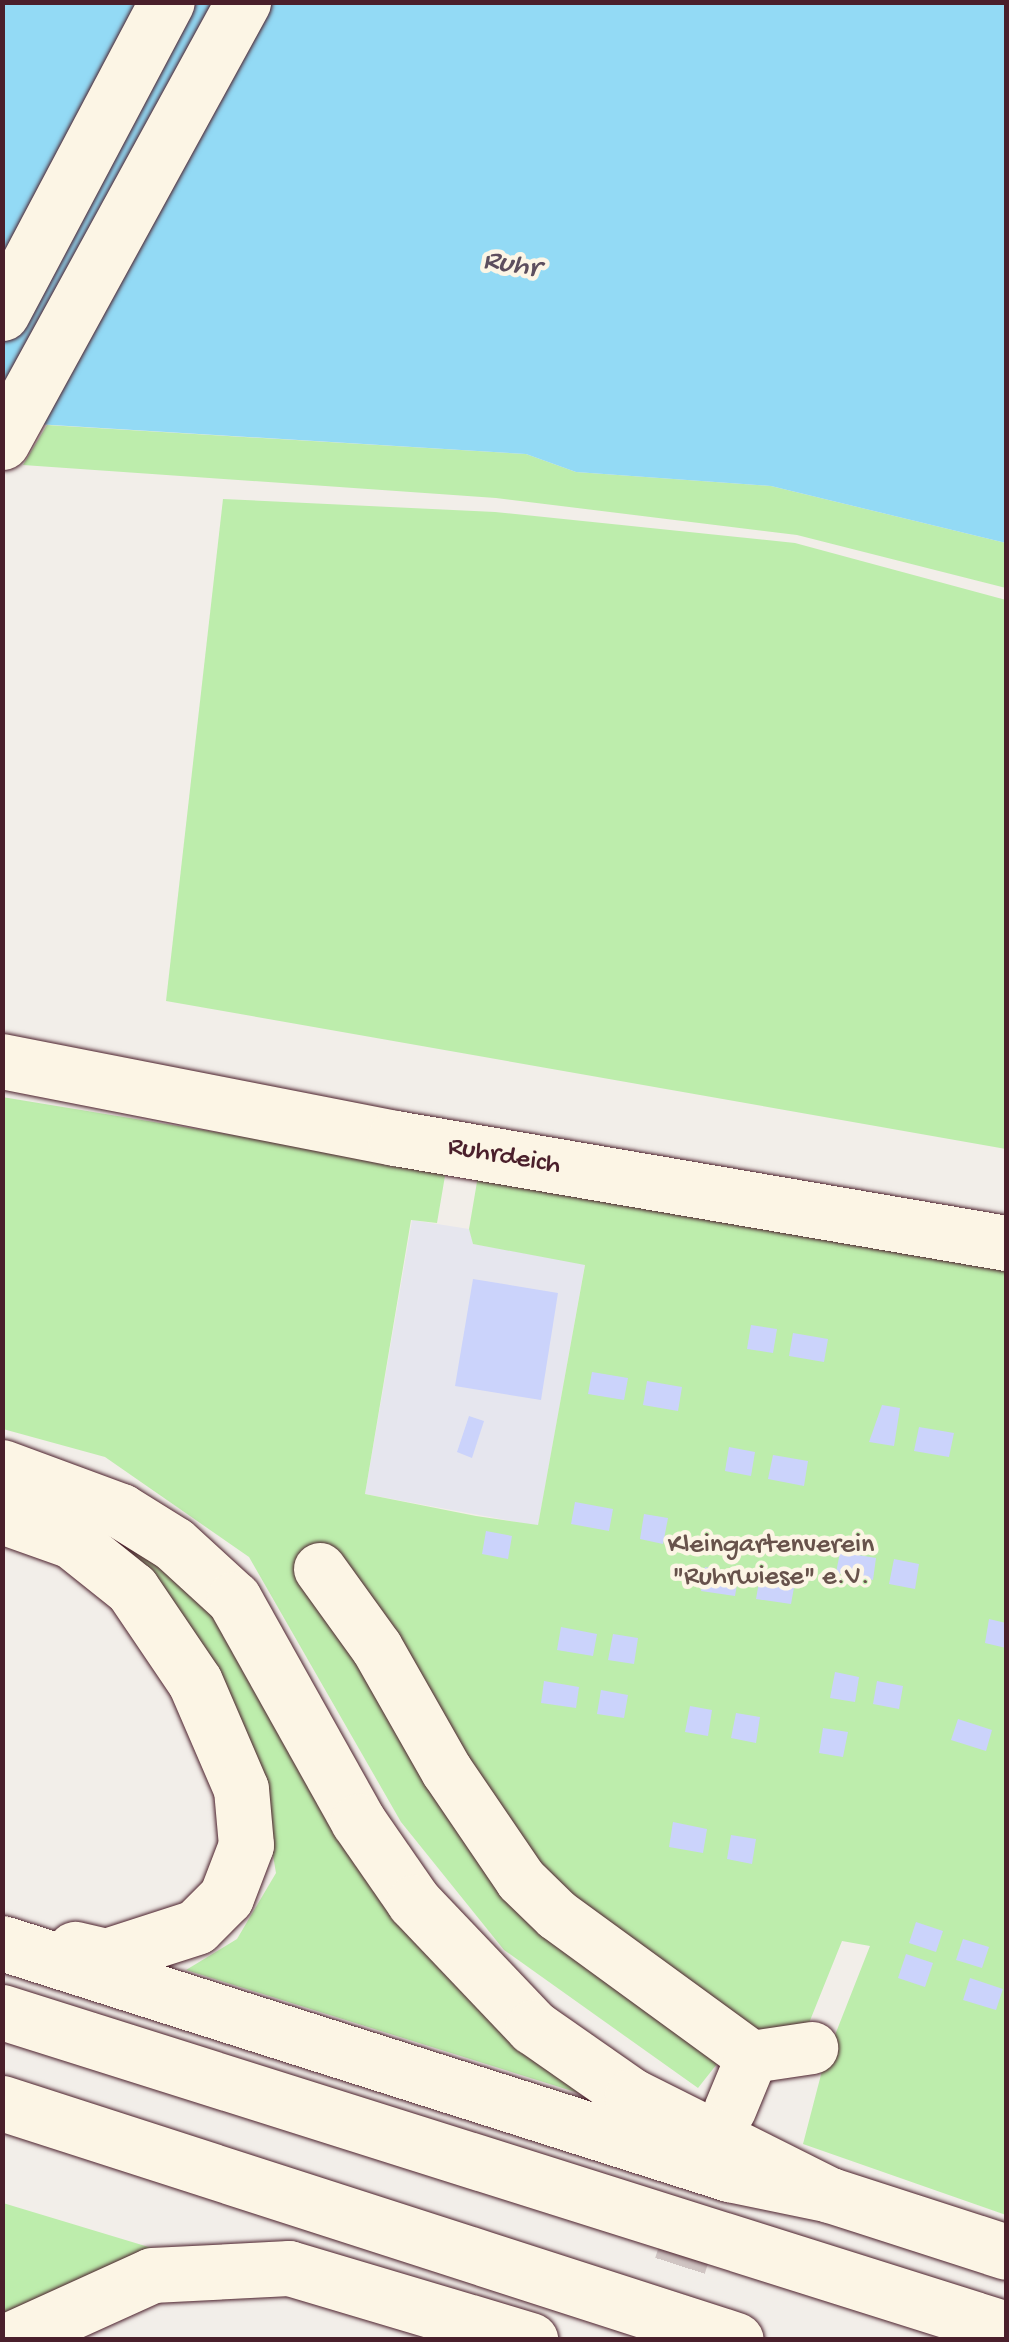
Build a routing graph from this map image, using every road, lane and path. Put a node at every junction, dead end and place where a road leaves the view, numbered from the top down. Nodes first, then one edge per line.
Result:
1 (167, 2) edge
2 (244, 2) edge
3 (2, 312) edge
4 (2, 442) edge
5 (2, 1062) edge
6 (1006, 1243) edge
7 (2, 1468) edge
8 (2, 1516) edge
9 (320, 1569) dead end
10 (2, 1932) edge
11 (2, 1943) edge
12 (2, 2012) edge
13 (812, 2048) dead end
14 (752, 2057) junction
15 (2, 2102) edge
16 (730, 2110) tunnel mouth
17 (830, 2195) junction
18 (1006, 2252) edge
19 (1006, 2329) edge
20 (9, 2340) edge
21 (531, 2340) edge
22 (736, 2340) edge

1 - 3 main road
2 - 4 main road
5 - 6 main road, Ruhrdeich
7 - 17 main road
8 - 10 main road
9 - 14 lane
11 - 17 main road
12 - 19 main road
13 - 14 lane
14 - 16 lane
15 - 22 main road
17 - 18 main road
20 - 21 main road

